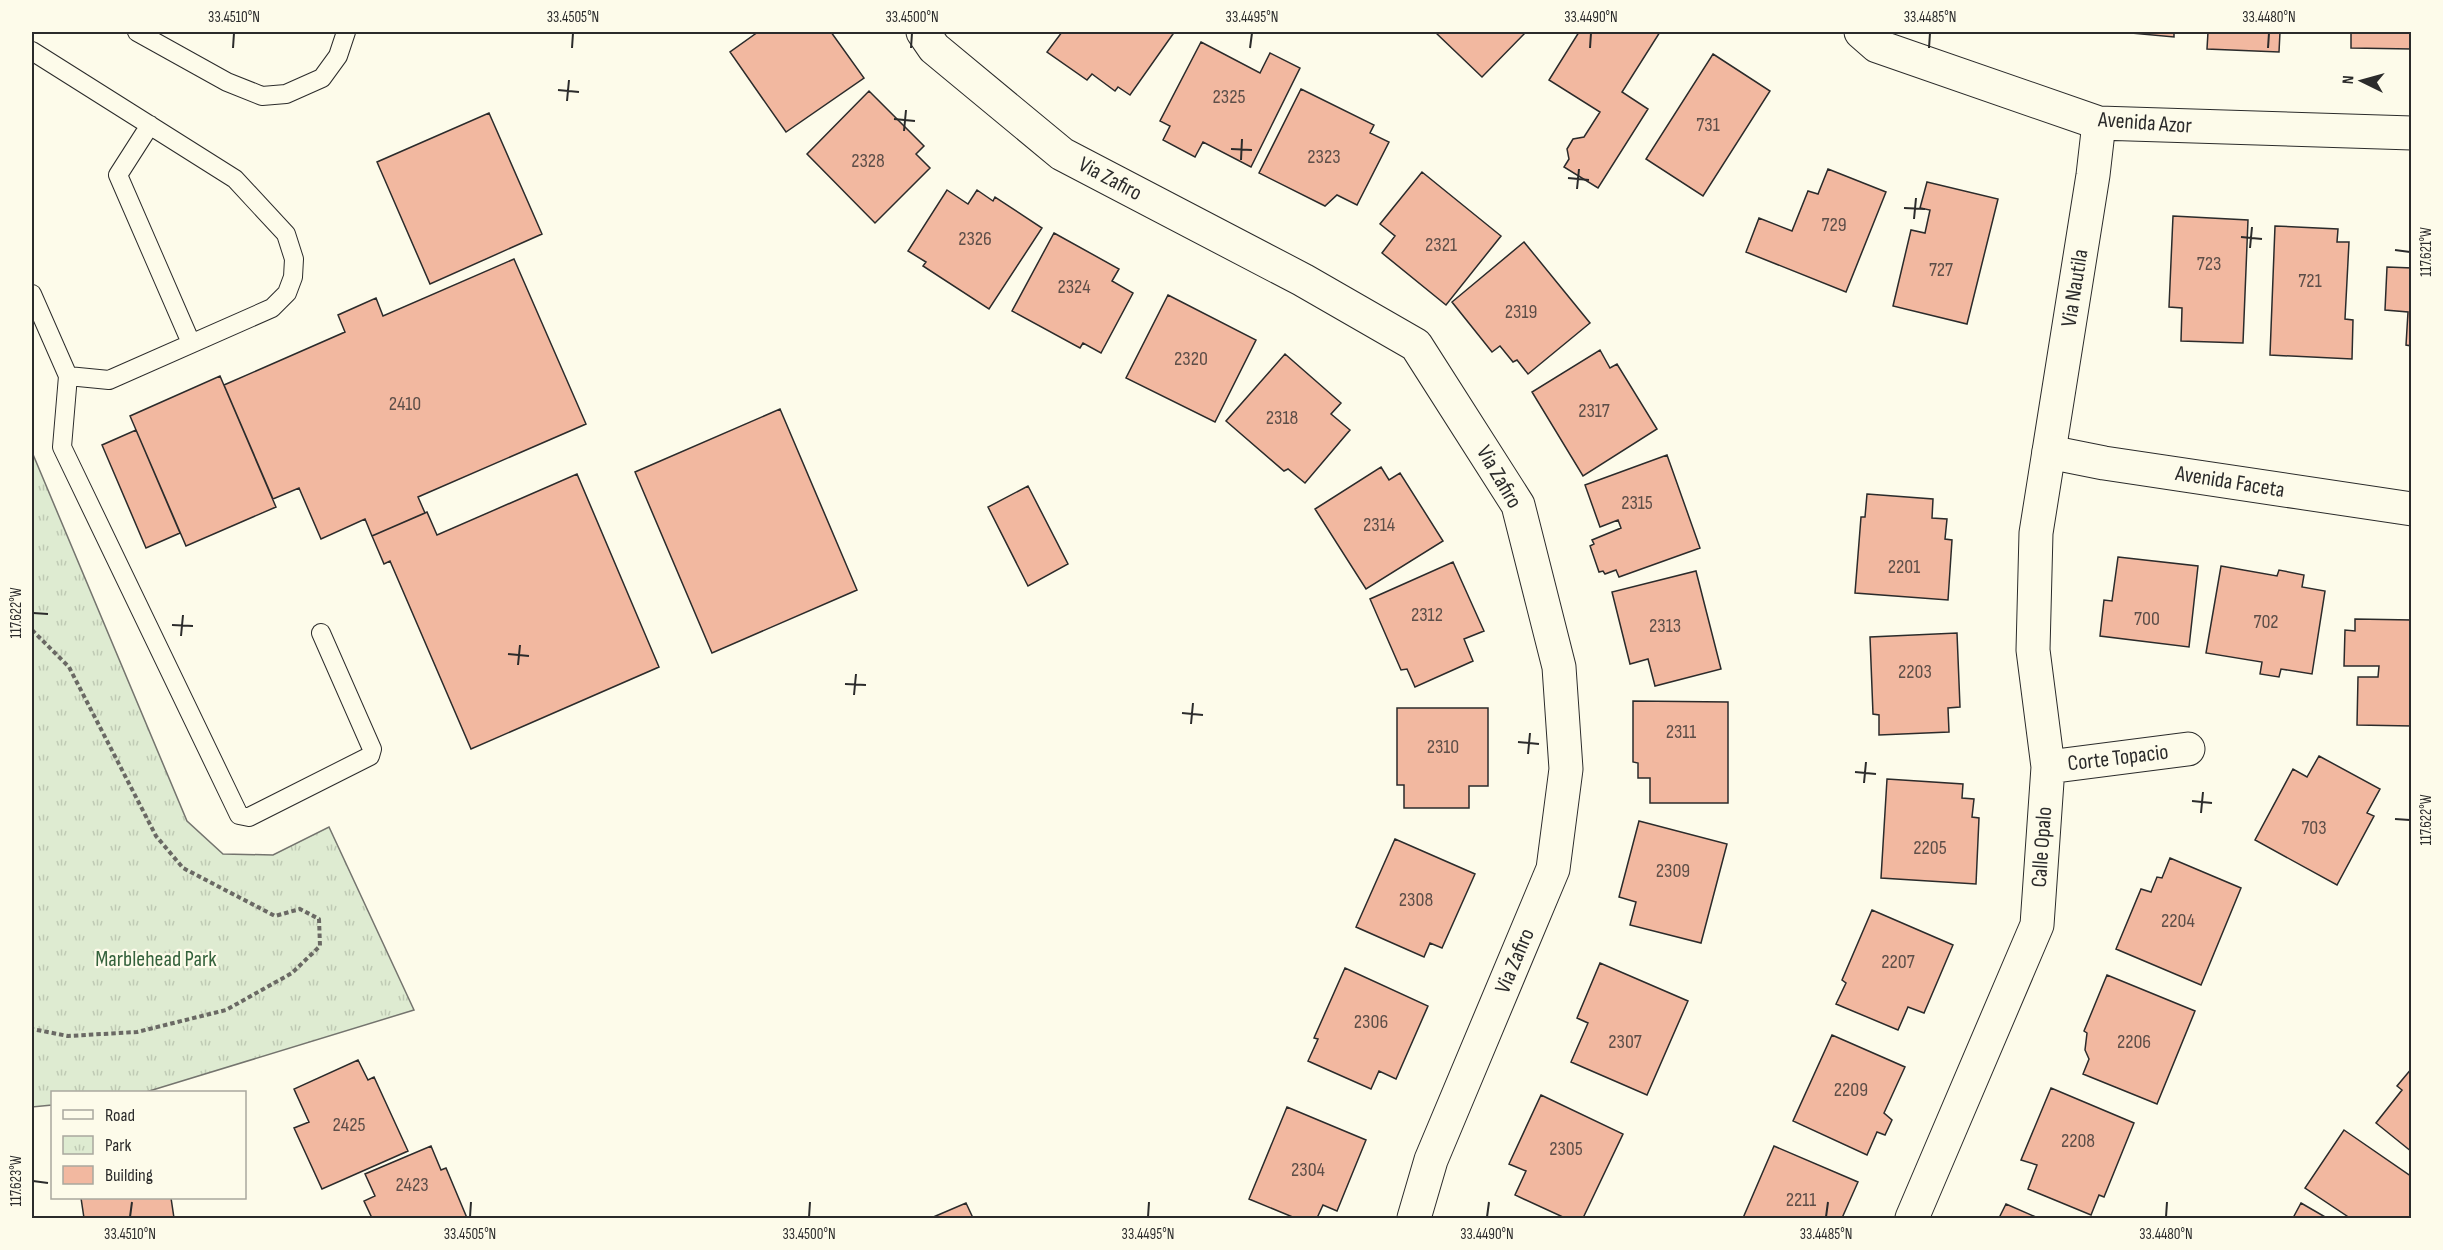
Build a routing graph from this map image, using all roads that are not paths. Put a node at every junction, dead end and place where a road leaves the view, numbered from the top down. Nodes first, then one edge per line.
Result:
1 (137, 32) edge
2 (346, 32) edge
3 (923, 32) edge
4 (1861, 32) edge
5 (32, 51) edge
6 (2099, 123) junction
7 (150, 125) junction
8 (2412, 133) edge
9 (32, 294) edge
10 (190, 343) junction
11 (68, 376) junction
12 (2049, 452) junction
13 (2412, 509) edge
14 (321, 633) dead end
15 (2188, 749) dead end
16 (2048, 767) junction
17 (1414, 1218) edge
18 (1912, 1218) edge

1 - 2 lane
3 - 17 street, Via Zafiro
4 - 6 street, Avenida Azor
5 - 7 lane
6 - 8 street, Avenida Azor
6 - 12 street, Via Nautila
7 - 10 lane
7 - 10 lane
9 - 11 lane
10 - 11 lane
11 - 14 lane
12 - 13 street, Avenida Faceta
12 - 16 street, Calle Opalo
15 - 16 street, Corte Topacio
16 - 18 street, Calle Opalo

